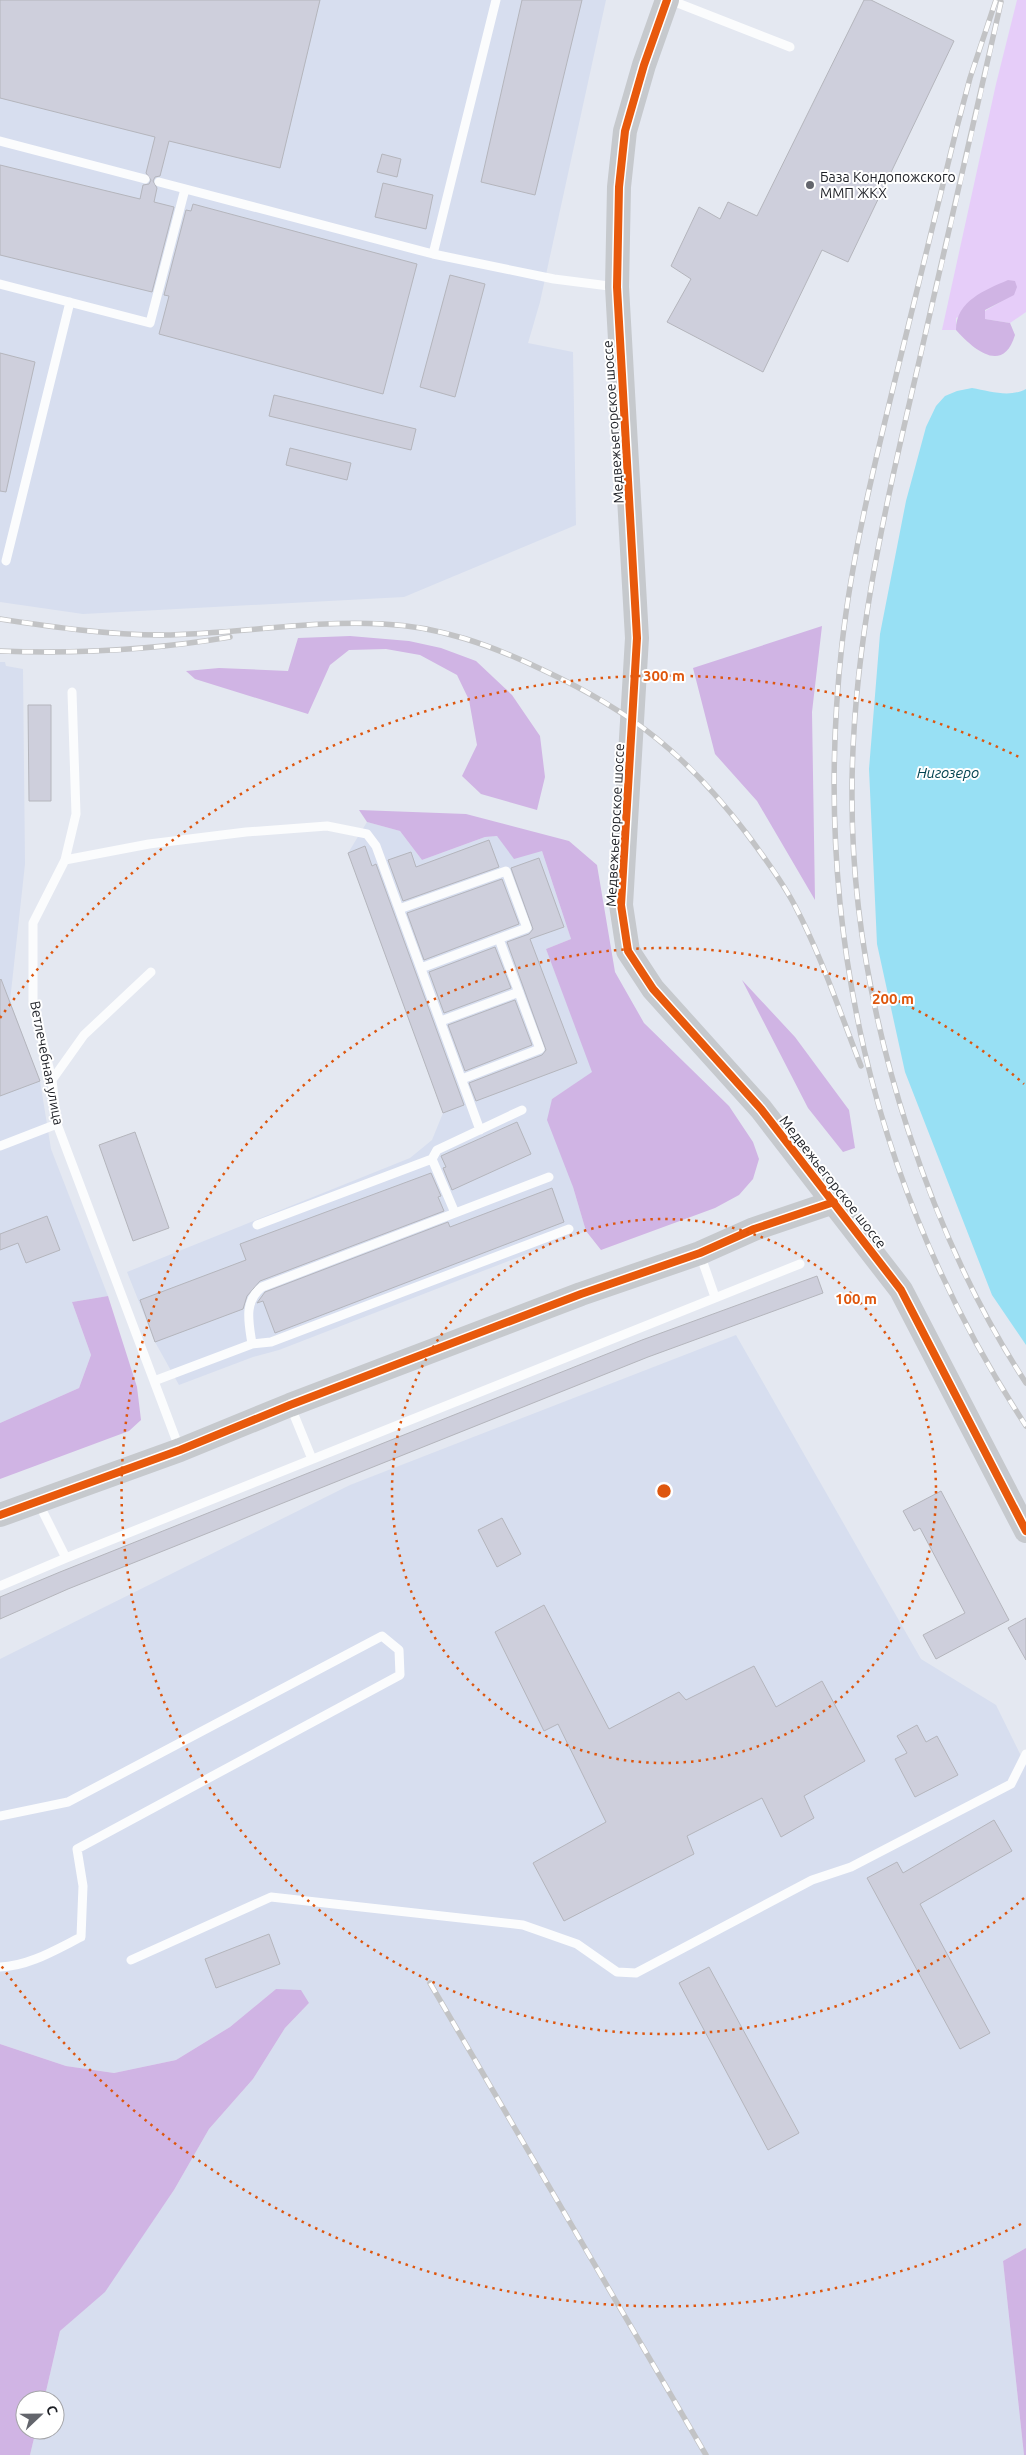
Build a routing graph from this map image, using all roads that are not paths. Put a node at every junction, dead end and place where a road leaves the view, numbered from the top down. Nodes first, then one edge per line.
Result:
1 (496, 0) edge
2 (669, 0) edge
3 (790, 47) dead end
4 (0, 141) edge
5 (145, 179) dead end
6 (159, 182) dead end
7 (185, 189) junction
8 (433, 254) junction
9 (0, 284) edge
10 (617, 287) junction
11 (70, 302) junction
12 (6, 561) dead end
13 (72, 692) dead end
14 (65, 860) junction
15 (400, 909) junction
16 (499, 939) junction
17 (421, 968) junction
18 (151, 972) dead end
19 (519, 992) junction
20 (441, 1021) junction
21 (52, 1080) junction
22 (462, 1080) junction
23 (522, 1110) dead end
24 (57, 1124) junction
25 (480, 1130) junction
26 (0, 1146) edge
27 (432, 1159) junction
28 (550, 1178) dead end
29 (834, 1202) junction
30 (455, 1214) junction
31 (256, 1225) dead end
32 (569, 1229) dead end
33 (700, 1253) junction
34 (800, 1264) dead end
35 (715, 1297) junction
36 (252, 1344) junction
37 (154, 1381) junction
38 (290, 1405) junction
39 (180, 1450) junction
40 (312, 1459) junction
41 (38, 1501) junction
42 (0, 1515) edge
43 (1026, 1531) edge
44 (66, 1558) junction
45 (0, 1586) edge
46 (1026, 1754) edge
47 (0, 1816) edge
48 (131, 1960) dead end
49 (0, 1966) edge

1 - 8 lane
2 - 3 lane
2 - 10 street, Медвежьегорское шоссе
4 - 5 lane
6 - 7 lane
7 - 8 lane
7 - 11 lane
8 - 10 lane
9 - 11 lane
10 - 29 street, Медвежьегорское шоссе
11 - 12 lane
13 - 14 lane, Ветлечебная улица
14 - 15 lane
14 - 21 lane, Ветлечебная улица
15 - 16 lane
15 - 17 lane
16 - 17 lane
16 - 19 lane
17 - 20 lane
18 - 21 lane
19 - 20 lane
19 - 22 lane
20 - 22 lane
21 - 24 lane, Ветлечебная улица
22 - 25 lane
23 - 25 lane
24 - 26 lane
24 - 37 lane, Ветлечебная улица
25 - 27 lane
27 - 30 lane
27 - 31 lane
28 - 30 lane
29 - 33 street
29 - 43 street, Медвежьегорское шоссе
30 - 36 lane
32 - 36 lane
33 - 35 lane
33 - 38 street
34 - 35 lane
35 - 40 lane
36 - 37 lane
37 - 39 lane, Ветлечебная улица
38 - 39 street
38 - 40 lane
39 - 41 street
40 - 44 lane
41 - 42 street
41 - 44 lane
44 - 45 lane
46 - 48 lane
47 - 49 lane

